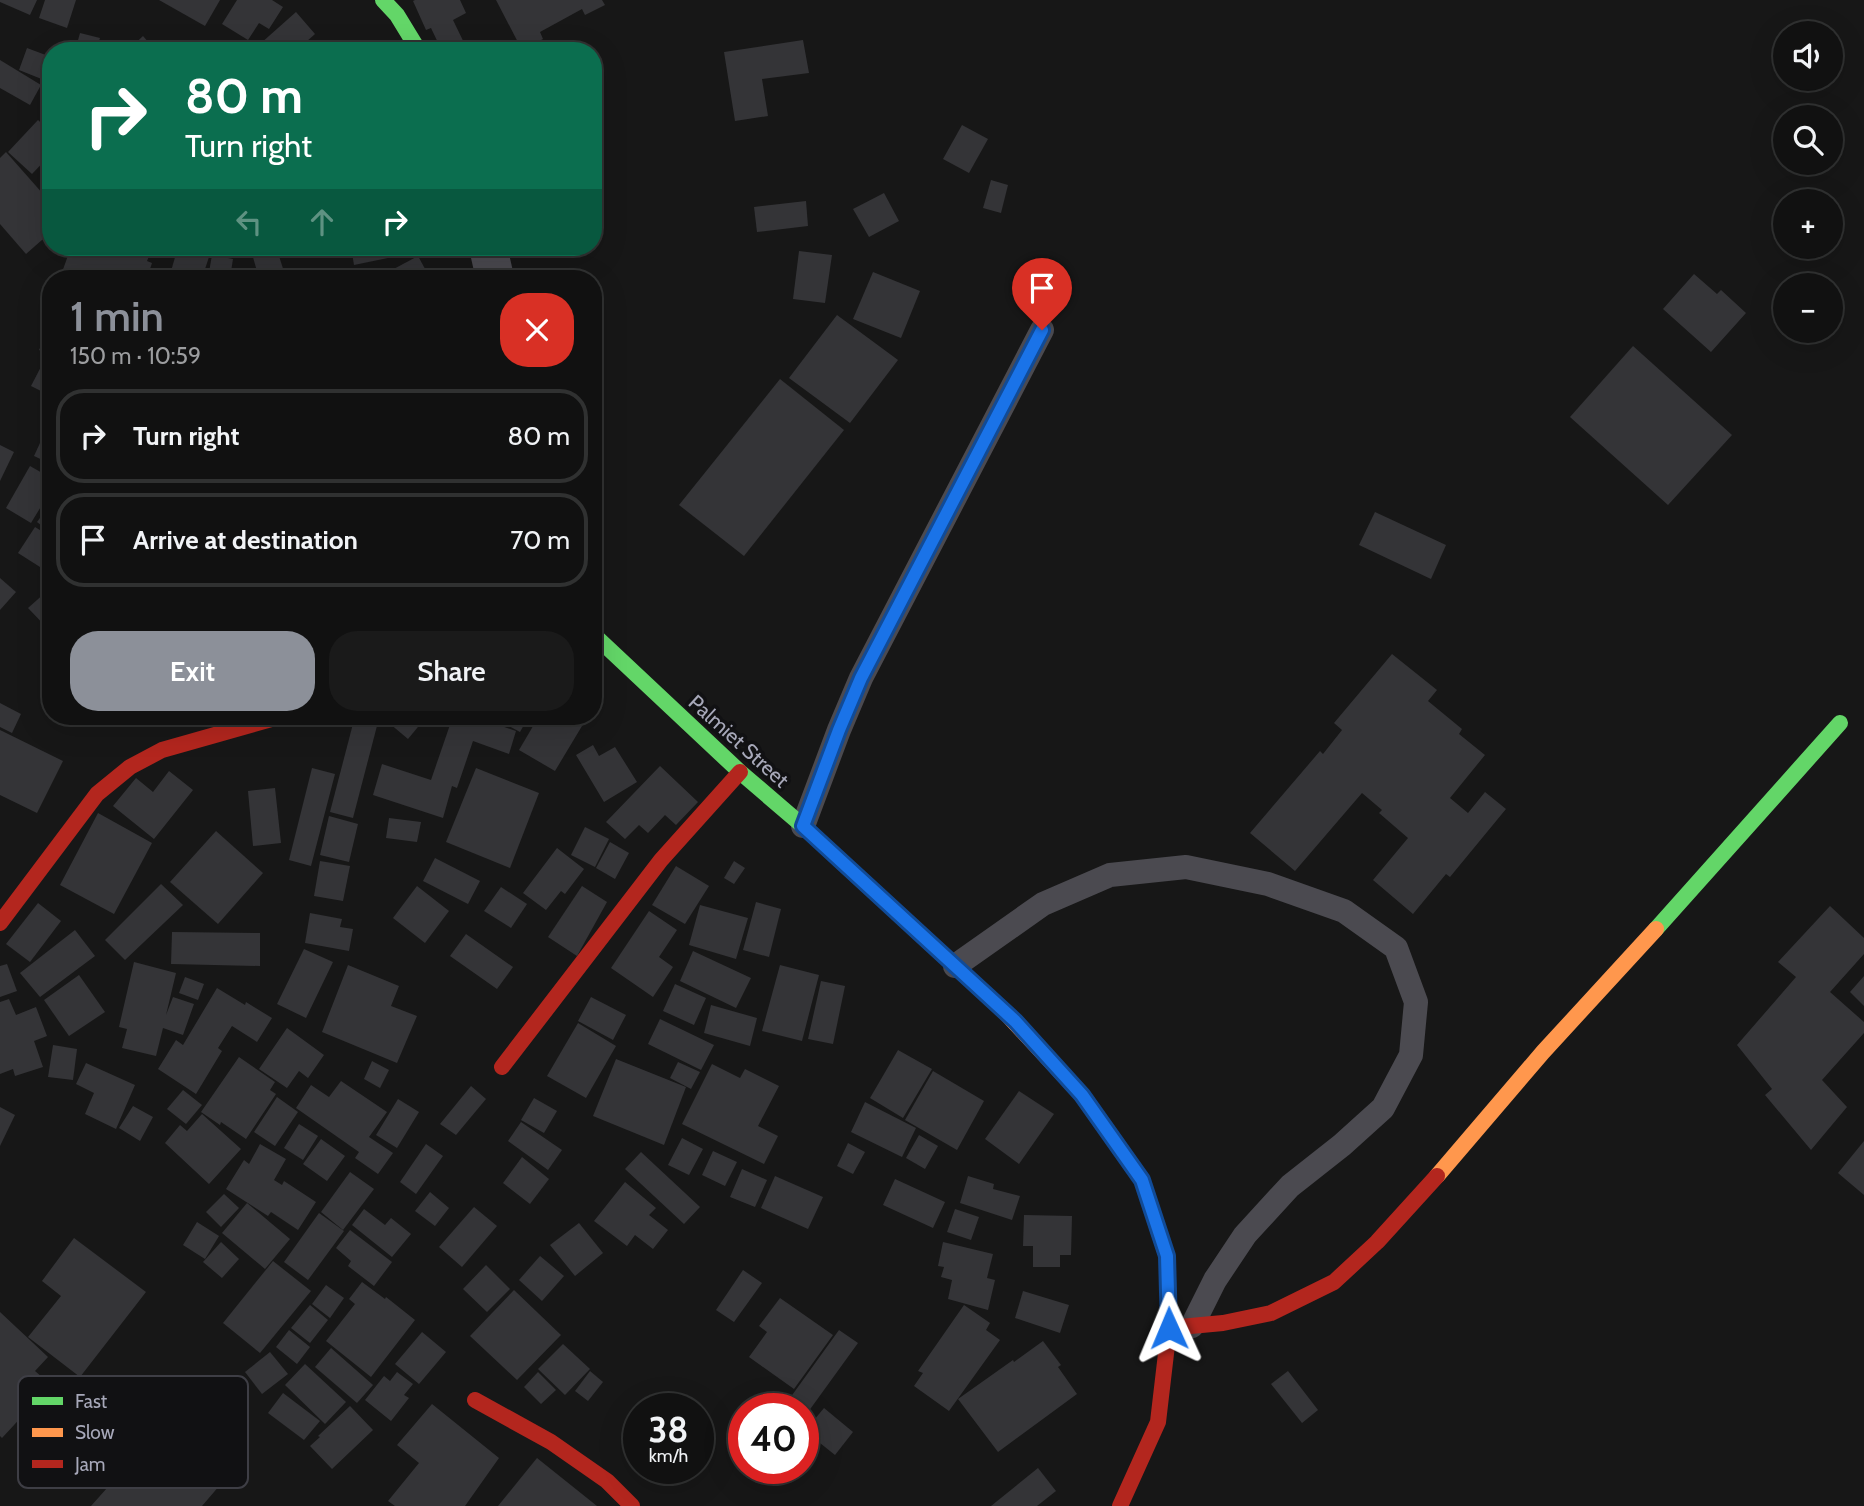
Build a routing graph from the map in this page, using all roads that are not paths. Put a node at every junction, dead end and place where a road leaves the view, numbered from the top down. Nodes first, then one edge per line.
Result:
1 (383, 0) edge
2 (413, 42) edge
3 (1042, 330) dead end
4 (602, 642) edge
5 (1840, 723) dead end
6 (250, 725) edge
7 (740, 772) junction
8 (803, 826) junction
9 (0, 923) edge
10 (955, 966) junction
11 (502, 1067) dead end
12 (1180, 1327) junction
13 (475, 1400) dead end
14 (632, 1506) edge
15 (1120, 1506) edge

1 - 2 street
3 - 8 lane
4 - 7 street, Palmiet Street
5 - 12 street
6 - 9 street
7 - 8 street, Palmiet Street
7 - 11 street
8 - 10 street, Palmiet Street
10 - 12 street, Palmiet Street
10 - 12 lane
12 - 15 street, Palmiet Street
13 - 14 street

